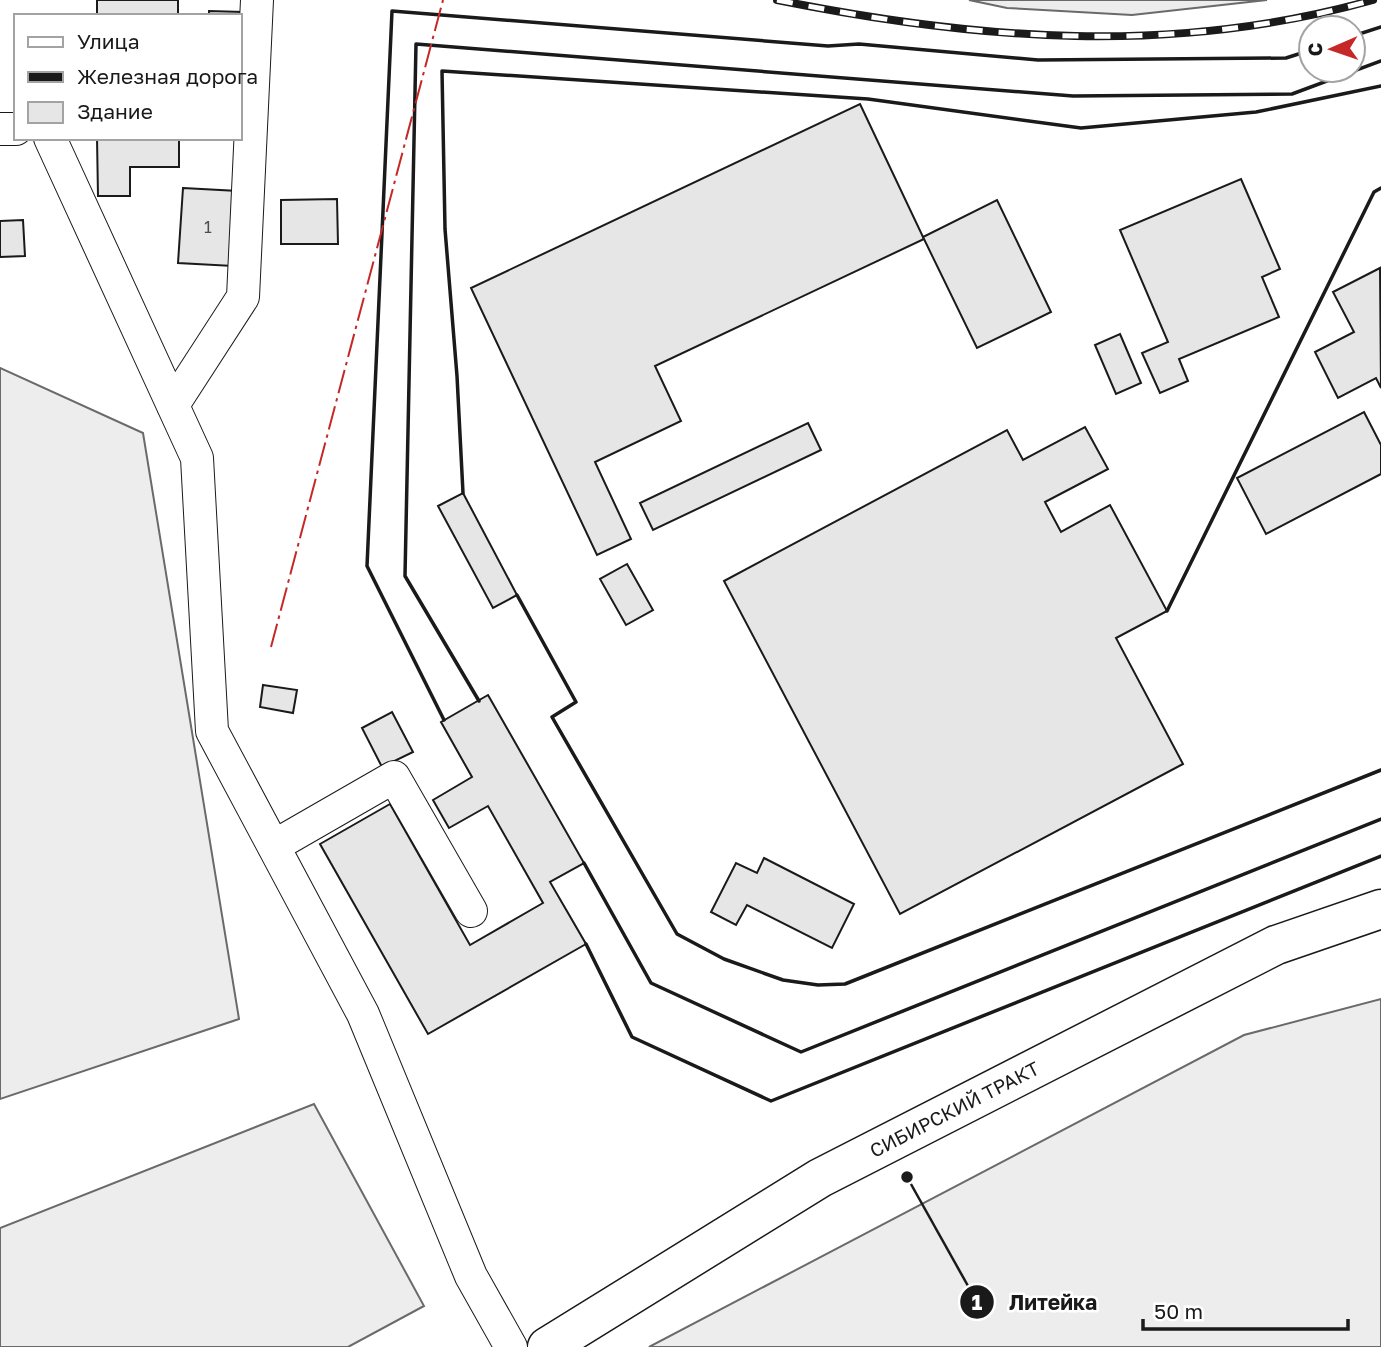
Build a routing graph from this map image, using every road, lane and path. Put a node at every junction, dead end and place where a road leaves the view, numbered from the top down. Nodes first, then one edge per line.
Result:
1 (257, 0) edge
2 (51, 140) edge
3 (173, 405) junction
4 (274, 846) junction
5 (1381, 909) edge
6 (471, 911) dead end
7 (511, 1347) edge
8 (547, 1347) edge

1 - 3 lane
2 - 3 lane
3 - 4 lane
4 - 6 lane
4 - 7 lane
5 - 8 main road, СИБИРСКИЙ ТРАКТ

